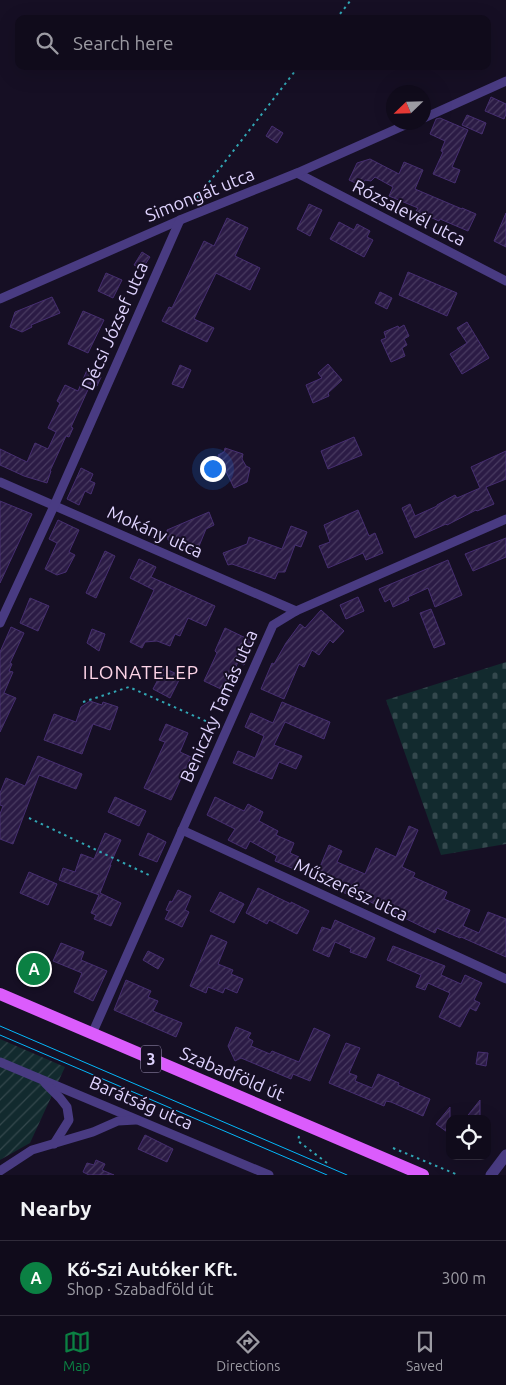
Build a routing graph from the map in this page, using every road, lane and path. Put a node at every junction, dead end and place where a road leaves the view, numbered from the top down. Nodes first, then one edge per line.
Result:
1 (351, 0) edge
2 (339, 15) edge
3 (296, 70) edge
4 (506, 81) edge
5 (431, 115) edge
6 (394, 130) edge
7 (297, 173) junction
8 (192, 205) dead end
9 (180, 220) junction
10 (506, 281) edge
11 (0, 298) edge
12 (0, 482) edge
13 (54, 506) junction
14 (506, 519) edge
15 (296, 612) junction
16 (0, 623) edge
17 (84, 702) dead end
18 (226, 730) junction
19 (29, 818) dead end
20 (182, 830) junction
21 (160, 880) junction
22 (506, 979) edge
23 (0, 994) edge
24 (92, 1034) junction
25 (0, 1062) edge
26 (42, 1079) junction
27 (139, 1120) junction
28 (299, 1134) dead end
29 (54, 1144) junction
30 (506, 1155) edge
31 (327, 1163) dead end
32 (0, 1171) edge
33 (269, 1175) edge
34 (423, 1175) edge
35 (491, 1175) edge

1 - 2 path
3 - 8 path
4 - 5 street
6 - 7 street, Simongát utca
7 - 9 street, Simongát utca
7 - 10 street, Rózsalevél utca
9 - 11 street, Simongát utca
9 - 13 street, Décsi József utca
12 - 13 street, Mokány utca
13 - 15 street, Mokány utca
13 - 16 street, Décsi József utca
14 - 15 street, Beniczky Tamás utca
15 - 18 street, Beniczky Tamás utca
17 - 18 path
18 - 20 street, Beniczky Tamás utca
19 - 21 path
20 - 21 street, Beniczky Tamás utca
20 - 22 street, Műszerész utca
21 - 24 street, Beniczky Tamás utca
23 - 24 main road, Szabadföld út / 3
24 - 34 main road, Szabadföld út / 3
25 - 26 street, Barátság utca
26 - 27 street, Barátság utca
26 - 29 street
27 - 29 street
27 - 33 street, Barátság utca
28 - 31 path
29 - 32 street
30 - 35 street

